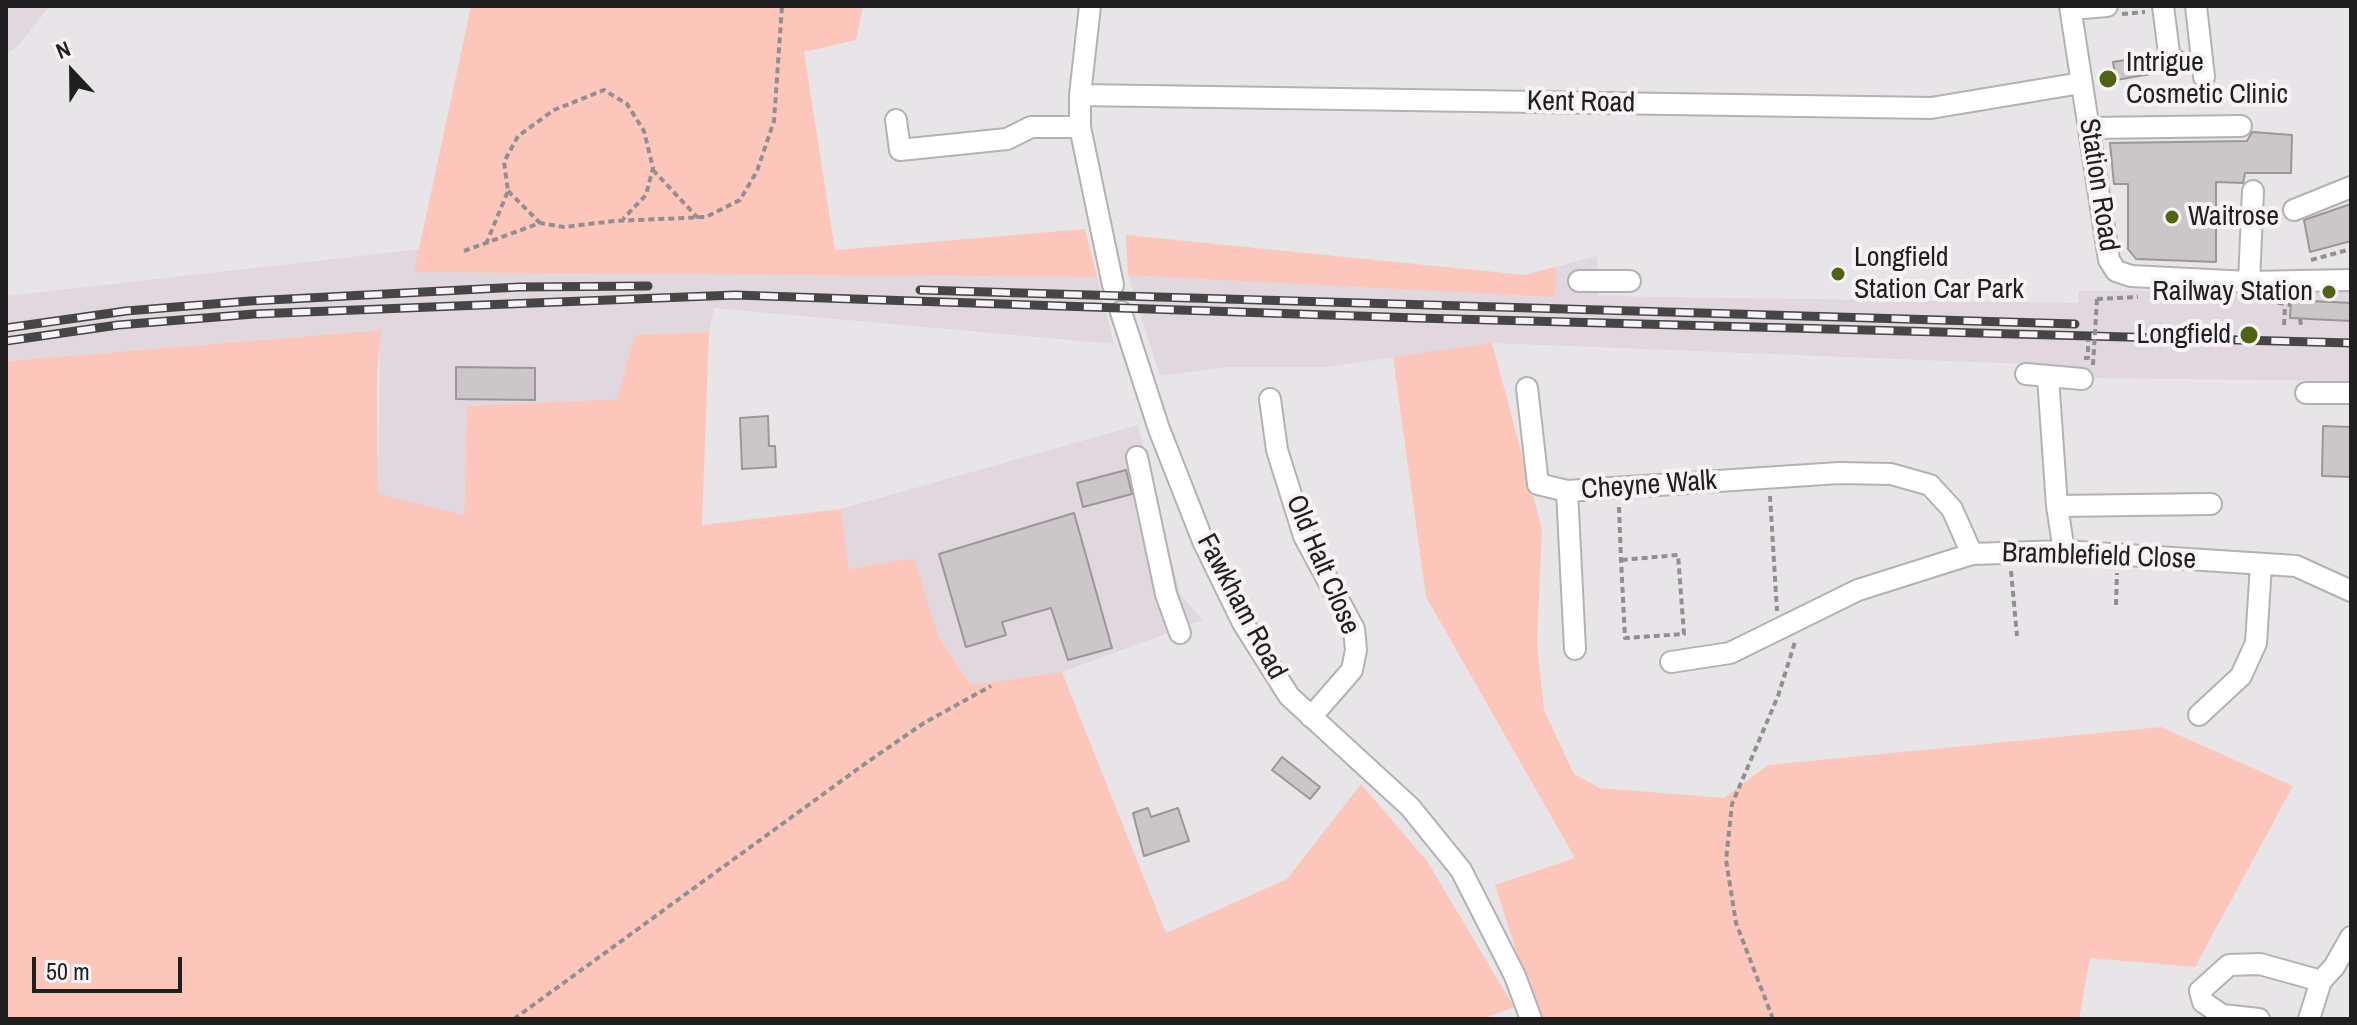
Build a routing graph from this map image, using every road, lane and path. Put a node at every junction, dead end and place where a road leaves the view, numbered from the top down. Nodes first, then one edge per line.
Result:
1 (782, 6) edge
2 (1090, 6) edge
3 (2196, 6) edge
4 (2070, 7) edge
5 (2163, 8) edge
6 (2114, 10) edge
7 (2169, 53) dead end
8 (2204, 77) dead end
9 (2081, 83) junction
10 (1080, 95) junction
11 (896, 120) dead end
12 (2241, 126) dead end
13 (1080, 127) junction
14 (2089, 128) junction
15 (653, 170) junction
16 (2351, 187) edge
17 (508, 191) junction
18 (2253, 191) dead end
19 (2294, 210) dead end
20 (698, 218) junction
21 (622, 220) junction
22 (540, 223) junction
23 (486, 244) junction
24 (2351, 249) edge
25 (464, 251) dead end
26 (2304, 261) dead end
27 (2351, 280) edge
28 (1579, 281) dead end
29 (1630, 281) dead end
30 (2249, 282) junction
31 (1113, 285) dead end
32 (2129, 300) dead end
33 (2285, 305) dead end
34 (1121, 312) dead end
35 (2284, 325) dead end
36 (2087, 372) joint
37 (2026, 374) dead end
38 (2048, 377) junction
39 (1527, 388) dead end
40 (2306, 393) dead end
41 (2351, 393) edge
42 (1270, 399) dead end
43 (1137, 457) dead end
44 (1770, 478) junction
45 (1618, 488) junction
46 (1567, 491) junction
47 (2211, 504) dead end
48 (2057, 506) junction
49 (2064, 551) junction
50 (2010, 552) junction
51 (1972, 554) junction
52 (2118, 554) junction
53 (1621, 560) junction
54 (2261, 565) junction
55 (2351, 591) edge
56 (2116, 605) dead end
57 (1791, 625) junction
58 (1180, 633) dead end
59 (2017, 636) dead end
60 (1575, 649) dead end
61 (1671, 662) dead end
62 (991, 686) dead end
63 (2199, 715) dead end
64 (1311, 717) junction
65 (2351, 937) edge
66 (2321, 981) junction
67 (514, 1019) edge
68 (1531, 1019) edge
69 (1773, 1019) edge
70 (2259, 1019) edge
71 (2309, 1019) edge

1 - 20 path
2 - 10 street
3 - 8 street
4 - 6 street
4 - 9 street, Station Road
5 - 6 path
5 - 7 street
9 - 10 street, Kent Road
9 - 14 street, Station Road
10 - 13 street
11 - 13 street
12 - 14 street
13 - 31 street
14 - 30 street, Station Road
15 - 17 path
15 - 20 path
15 - 21 path
16 - 19 street
17 - 22 path
17 - 23 path
18 - 30 street
20 - 21 path
21 - 22 path
22 - 23 path
23 - 25 path
24 - 26 path
27 - 30 street, Station Road
28 - 29 street
32 - 36 path, bridge
33 - 35 path
34 - 64 street, Fawkham Road
36 - 38 street
37 - 38 street
38 - 48 street
39 - 46 street
40 - 41 street
42 - 64 street, Old Halt Close
43 - 58 street
44 - 45 street, Cheyne Walk
44 - 51 street, Cheyne Walk
44 - 57 path
45 - 46 street, Cheyne Walk
45 - 53 path
46 - 60 street
47 - 48 street
48 - 49 street
49 - 50 street, Bramblefield Close
49 - 52 street, Bramblefield Close
50 - 51 street, Bramblefield Close
50 - 59 path
51 - 57 street, Bramblefield Close
52 - 54 street, Bramblefield Close
52 - 56 path
53 - 53 path
54 - 55 street, Bramblefield Close
54 - 63 street
57 - 61 street, Bramblefield Close
57 - 69 path
62 - 67 path
64 - 68 street, Fawkham Road
65 - 66 street
66 - 70 street
66 - 71 street

